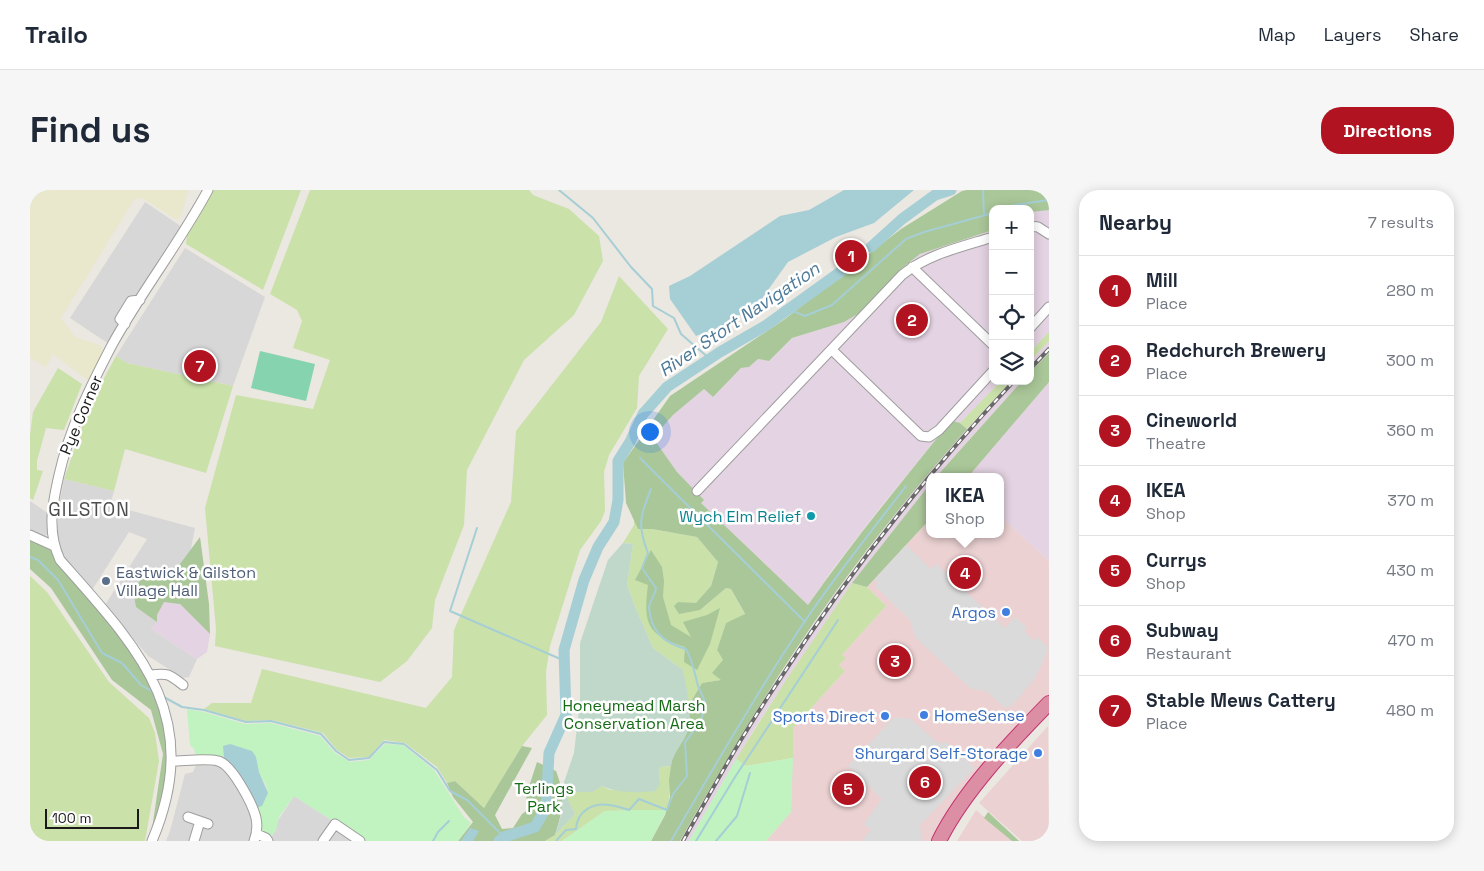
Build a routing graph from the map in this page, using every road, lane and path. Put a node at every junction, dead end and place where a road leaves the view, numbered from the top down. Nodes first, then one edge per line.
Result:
1 (208, 190) edge
2 (1034, 226) edge
3 (1049, 234) edge
4 (989, 238) edge
5 (912, 267) junction
6 (1049, 307) edge
7 (1034, 324) edge
8 (989, 341) edge
9 (832, 350) junction
10 (989, 375) edge
11 (697, 491) dead end
12 (30, 536) edge
13 (54, 546) junction
14 (151, 675) junction
15 (183, 685) dead end
16 (1049, 703) edge
17 (171, 761) junction
18 (188, 817) dead end
19 (255, 838) edge
20 (152, 841) edge
21 (194, 841) edge
22 (268, 841) edge
23 (323, 841) edge
24 (360, 841) edge
25 (939, 841) edge

1 - 13 street, Pye Corner
2 - 3 street
4 - 5 street
5 - 8 street
5 - 9 street
6 - 7 street
9 - 10 street
9 - 11 street
12 - 13 street
13 - 14 street, Pye Corner
14 - 15 street
14 - 17 street, Pye Corner
16 - 25 highway
17 - 19 street
17 - 20 street, Pye Corner
18 - 21 street
19 - 22 street
23 - 24 street

